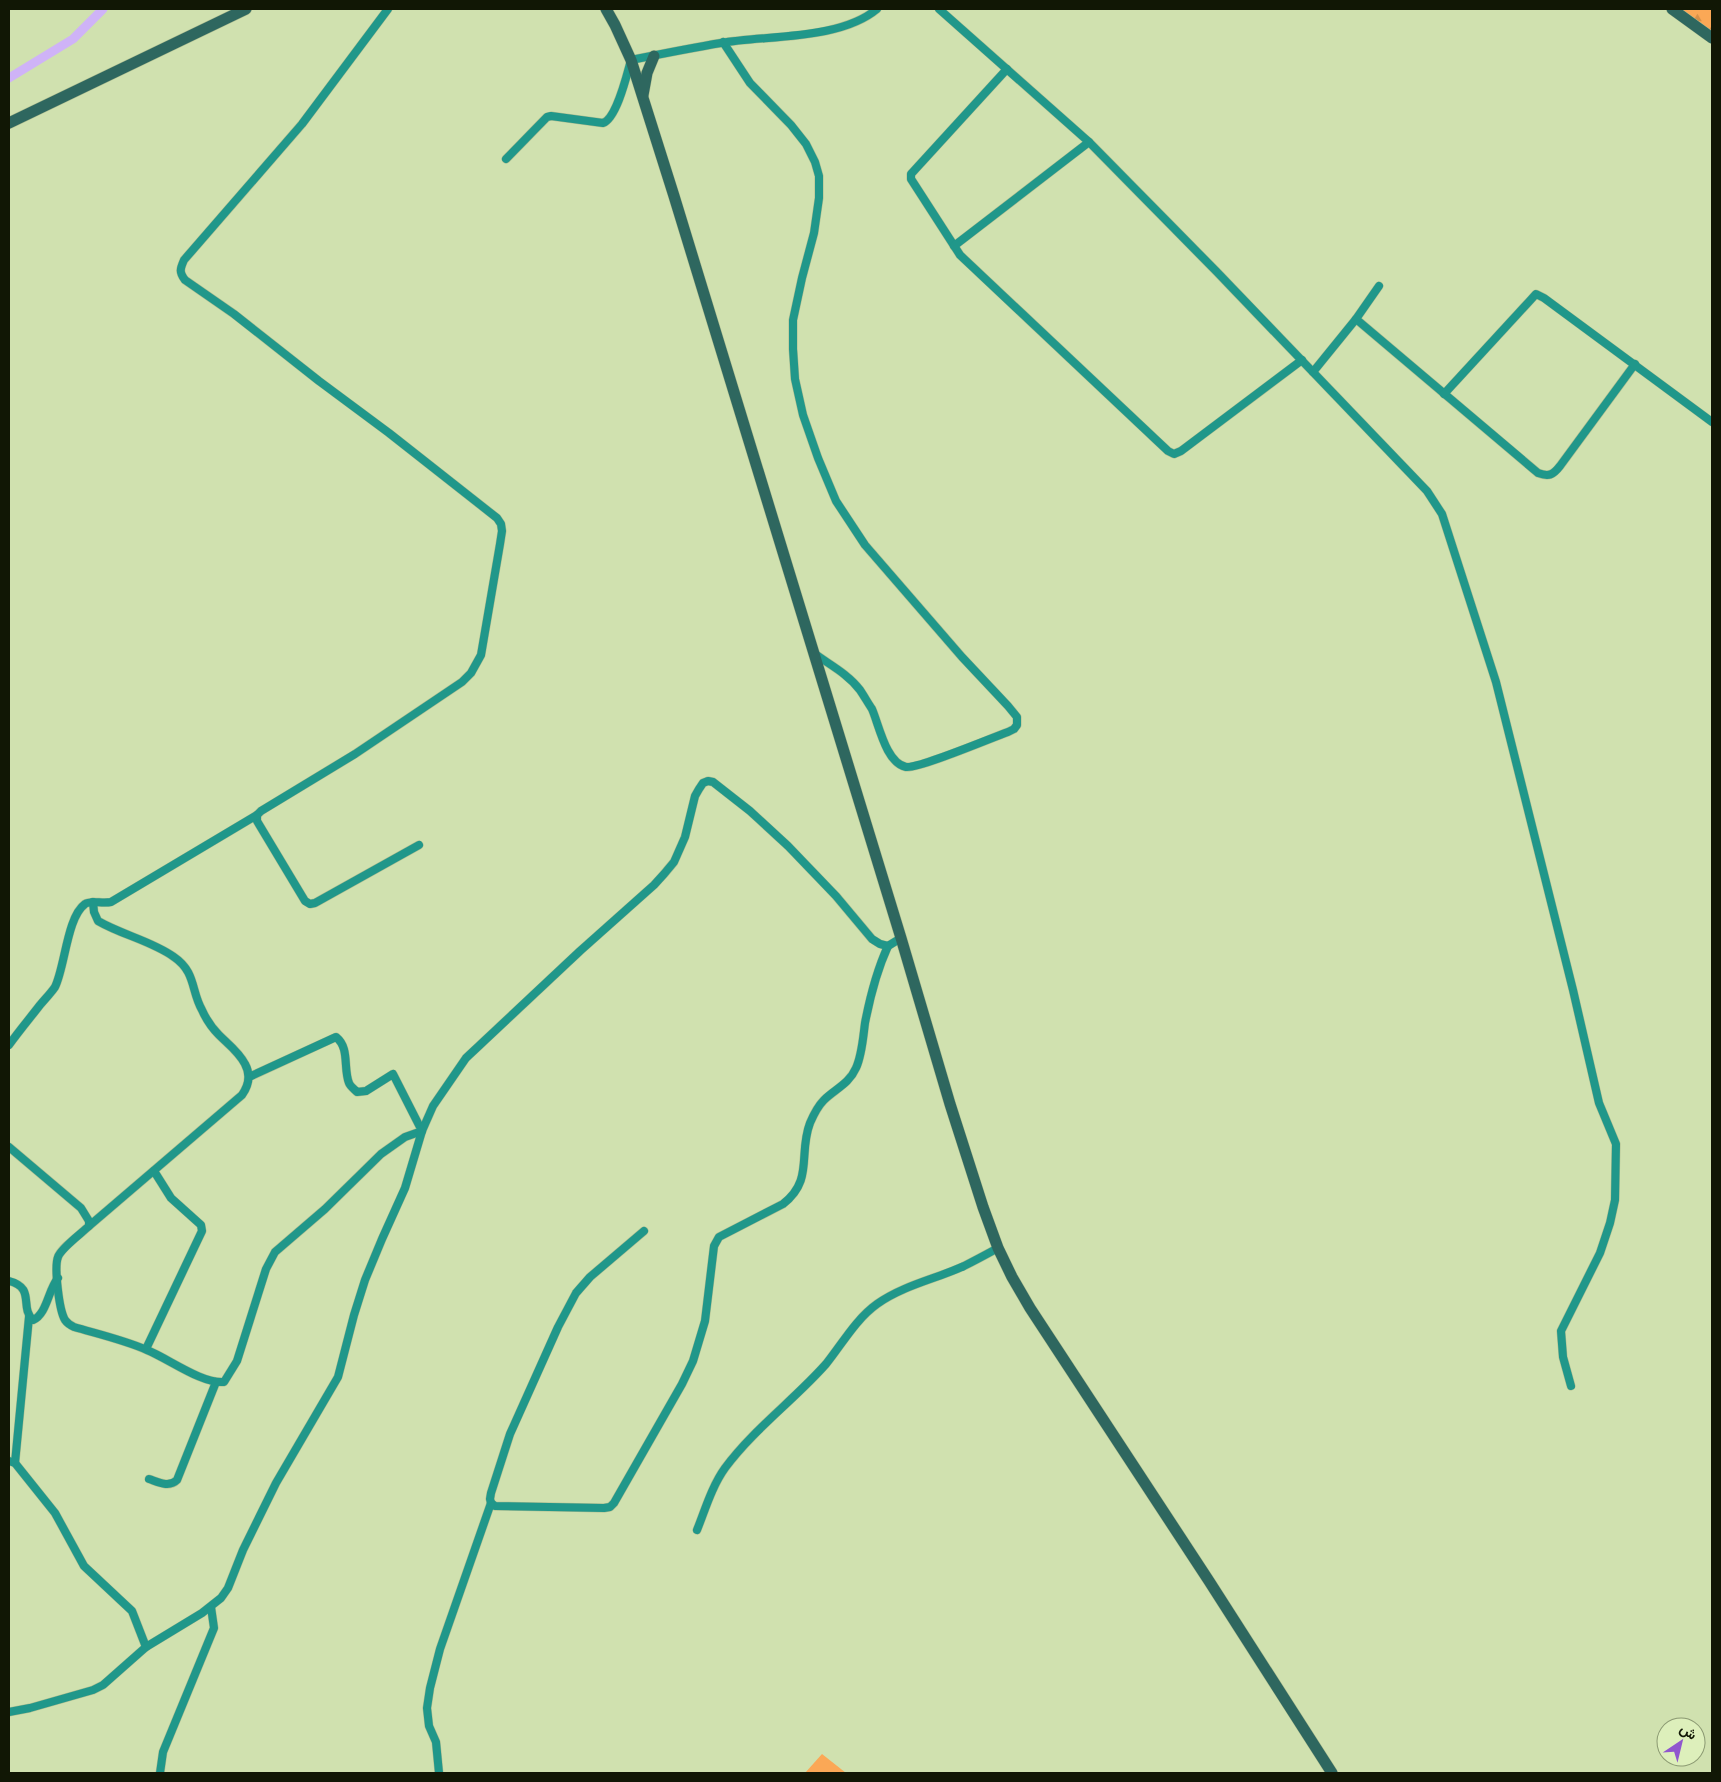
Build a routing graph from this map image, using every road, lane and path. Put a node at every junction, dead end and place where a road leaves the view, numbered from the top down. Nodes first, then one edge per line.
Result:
1 (246, 9) edge
2 (388, 9) edge
3 (606, 9) edge
4 (877, 9) edge
5 (939, 9) edge
6 (1672, 9) edge
7 (1712, 38) edge
8 (722, 42) junction
9 (654, 56) junction
10 (631, 60) junction
11 (1007, 69) junction
12 (642, 99) junction
13 (9, 123) edge
14 (1089, 142) junction
15 (506, 159) dead end
16 (954, 246) junction
17 (1379, 286) dead end
18 (1356, 319) junction
19 (1302, 360) junction
20 (1635, 364) junction
21 (1313, 372) junction
22 (1444, 394) junction
23 (1712, 422) edge
24 (813, 653) junction
25 (257, 815) junction
26 (419, 845) dead end
27 (92, 902) junction
28 (901, 938) junction
29 (888, 946) junction
30 (9, 1044) edge
31 (250, 1077) junction
32 (422, 1131) junction
33 (9, 1147) edge
34 (154, 1171) junction
35 (89, 1226) junction
36 (644, 1231) dead end
37 (998, 1248) junction
38 (58, 1278) junction
39 (9, 1281) edge
40 (30, 1317) junction
41 (146, 1349) junction
42 (216, 1382) junction
43 (1571, 1386) dead end
44 (12, 1462) edge
45 (149, 1479) dead end
46 (491, 1504) junction
47 (697, 1530) dead end
48 (211, 1607) junction
49 (146, 1647) junction
50 (9, 1712) edge
51 (160, 1773) edge
52 (439, 1773) edge
53 (1332, 1773) edge

1 - 13 main road
2 - 25 street
3 - 10 main road
4 - 8 street
5 - 11 street
6 - 7 main road
8 - 9 street
8 - 24 street
9 - 10 street
9 - 12 main road
10 - 12 main road
10 - 15 street
11 - 14 street
11 - 16 street
12 - 24 main road
14 - 16 street
14 - 19 street
16 - 19 street
17 - 18 street
18 - 21 street
18 - 22 street
19 - 21 street
20 - 22 street
20 - 22 street
20 - 23 street
21 - 43 street
24 - 28 main road
25 - 26 street
25 - 27 street
27 - 30 street
27 - 31 street
28 - 29 street
28 - 37 main road
29 - 32 street
29 - 46 street
31 - 32 street
31 - 34 street
32 - 42 street
32 - 48 street
33 - 35 street
34 - 35 street
34 - 41 street
35 - 38 street
36 - 46 street
37 - 47 street
37 - 53 main road
38 - 40 street
38 - 41 street
39 - 40 street
40 - 44 street
41 - 42 street
42 - 45 street
44 - 49 street
46 - 52 street
48 - 49 street
48 - 51 street
49 - 50 street

